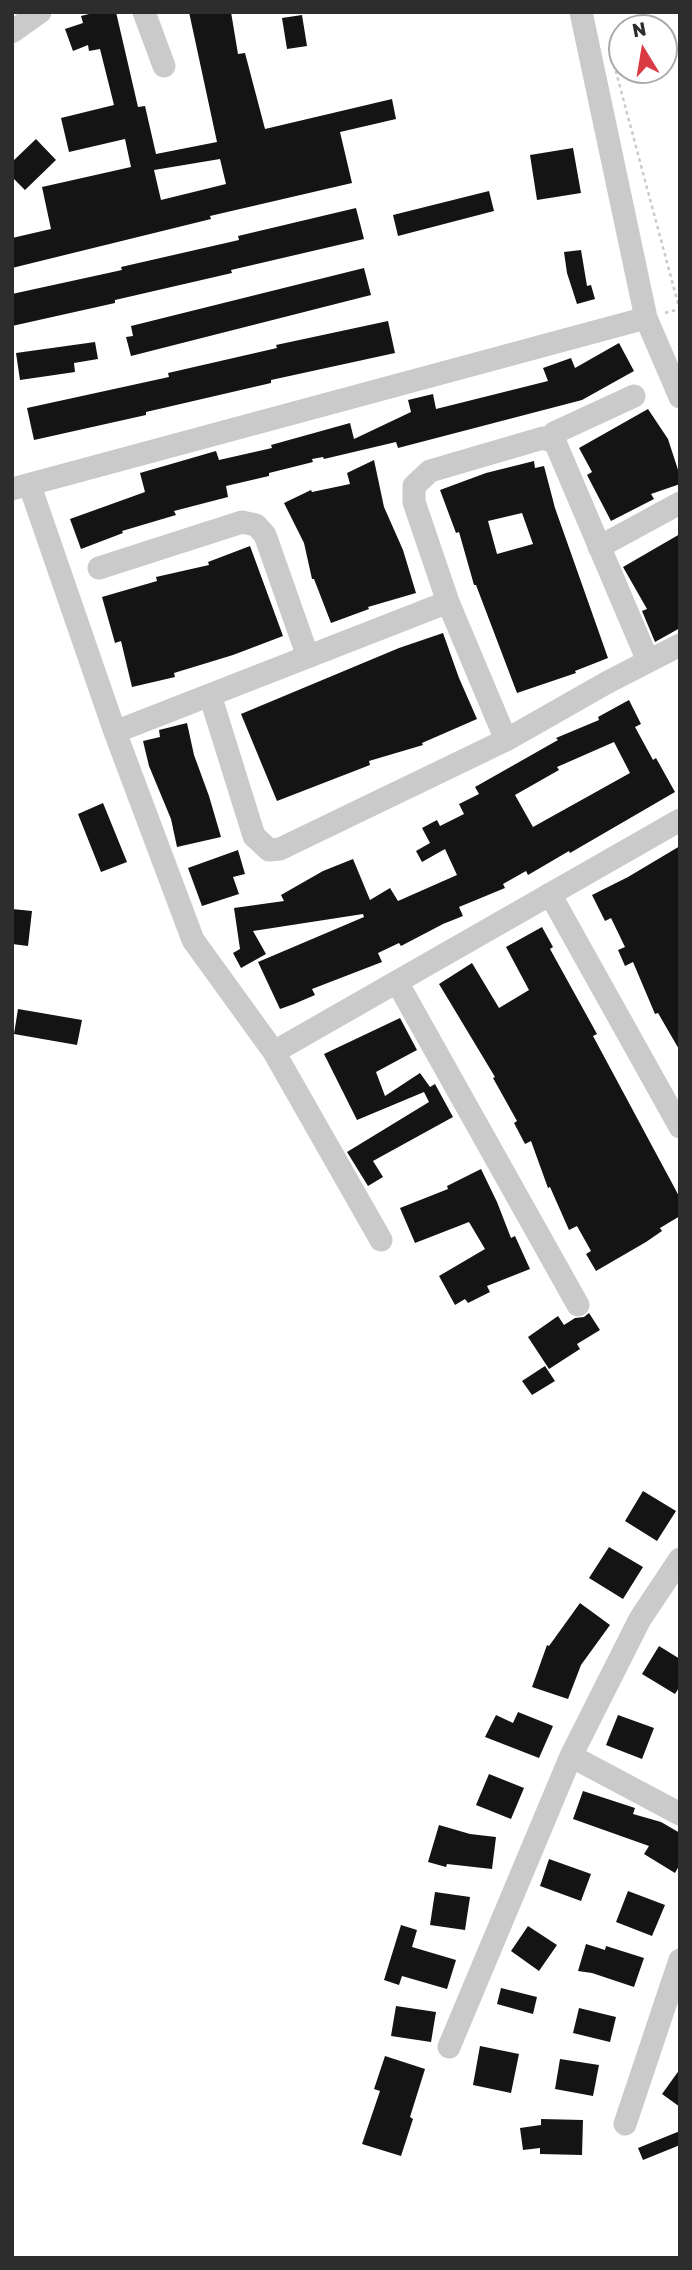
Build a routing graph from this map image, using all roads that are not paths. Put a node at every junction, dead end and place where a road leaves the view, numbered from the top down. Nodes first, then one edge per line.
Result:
1 (40, 12) edge
2 (144, 12) edge
3 (581, 12) edge
4 (12, 32) edge
5 (164, 66) dead end
6 (646, 317) junction
7 (634, 396) dead end
8 (680, 397) edge
9 (549, 440) junction
10 (21, 488) edge
11 (680, 503) edge
12 (599, 547) junction
13 (99, 568) dead end
14 (448, 602) junction
15 (680, 645) edge
16 (308, 657) junction
17 (648, 661) junction
18 (211, 695) junction
19 (115, 732) junction
20 (506, 740) junction
21 (680, 820) edge
22 (550, 894) junction
23 (397, 982) junction
24 (274, 1052) junction
25 (680, 1127) edge
26 (381, 1240) dead end
27 (578, 1305) dead end
28 (680, 1559) edge
29 (571, 1756) junction
30 (680, 1814) edge
31 (680, 1960) edge
32 (674, 1999) edge
33 (449, 2047) dead end
34 (625, 2124) dead end

1 - 4 street
2 - 5 street
3 - 6 street
6 - 8 street
6 - 10 street
7 - 9 street
9 - 12 street
9 - 14 street
10 - 19 street
11 - 12 street
12 - 17 street
13 - 16 street
14 - 16 street
14 - 20 street
15 - 17 street
16 - 18 street
17 - 20 street
18 - 19 street
18 - 20 street
19 - 24 street
21 - 22 street
22 - 23 street
22 - 25 street
23 - 24 street
23 - 27 street
24 - 26 street
28 - 29 street
29 - 30 street
29 - 33 street
31 - 32 street
32 - 34 street

